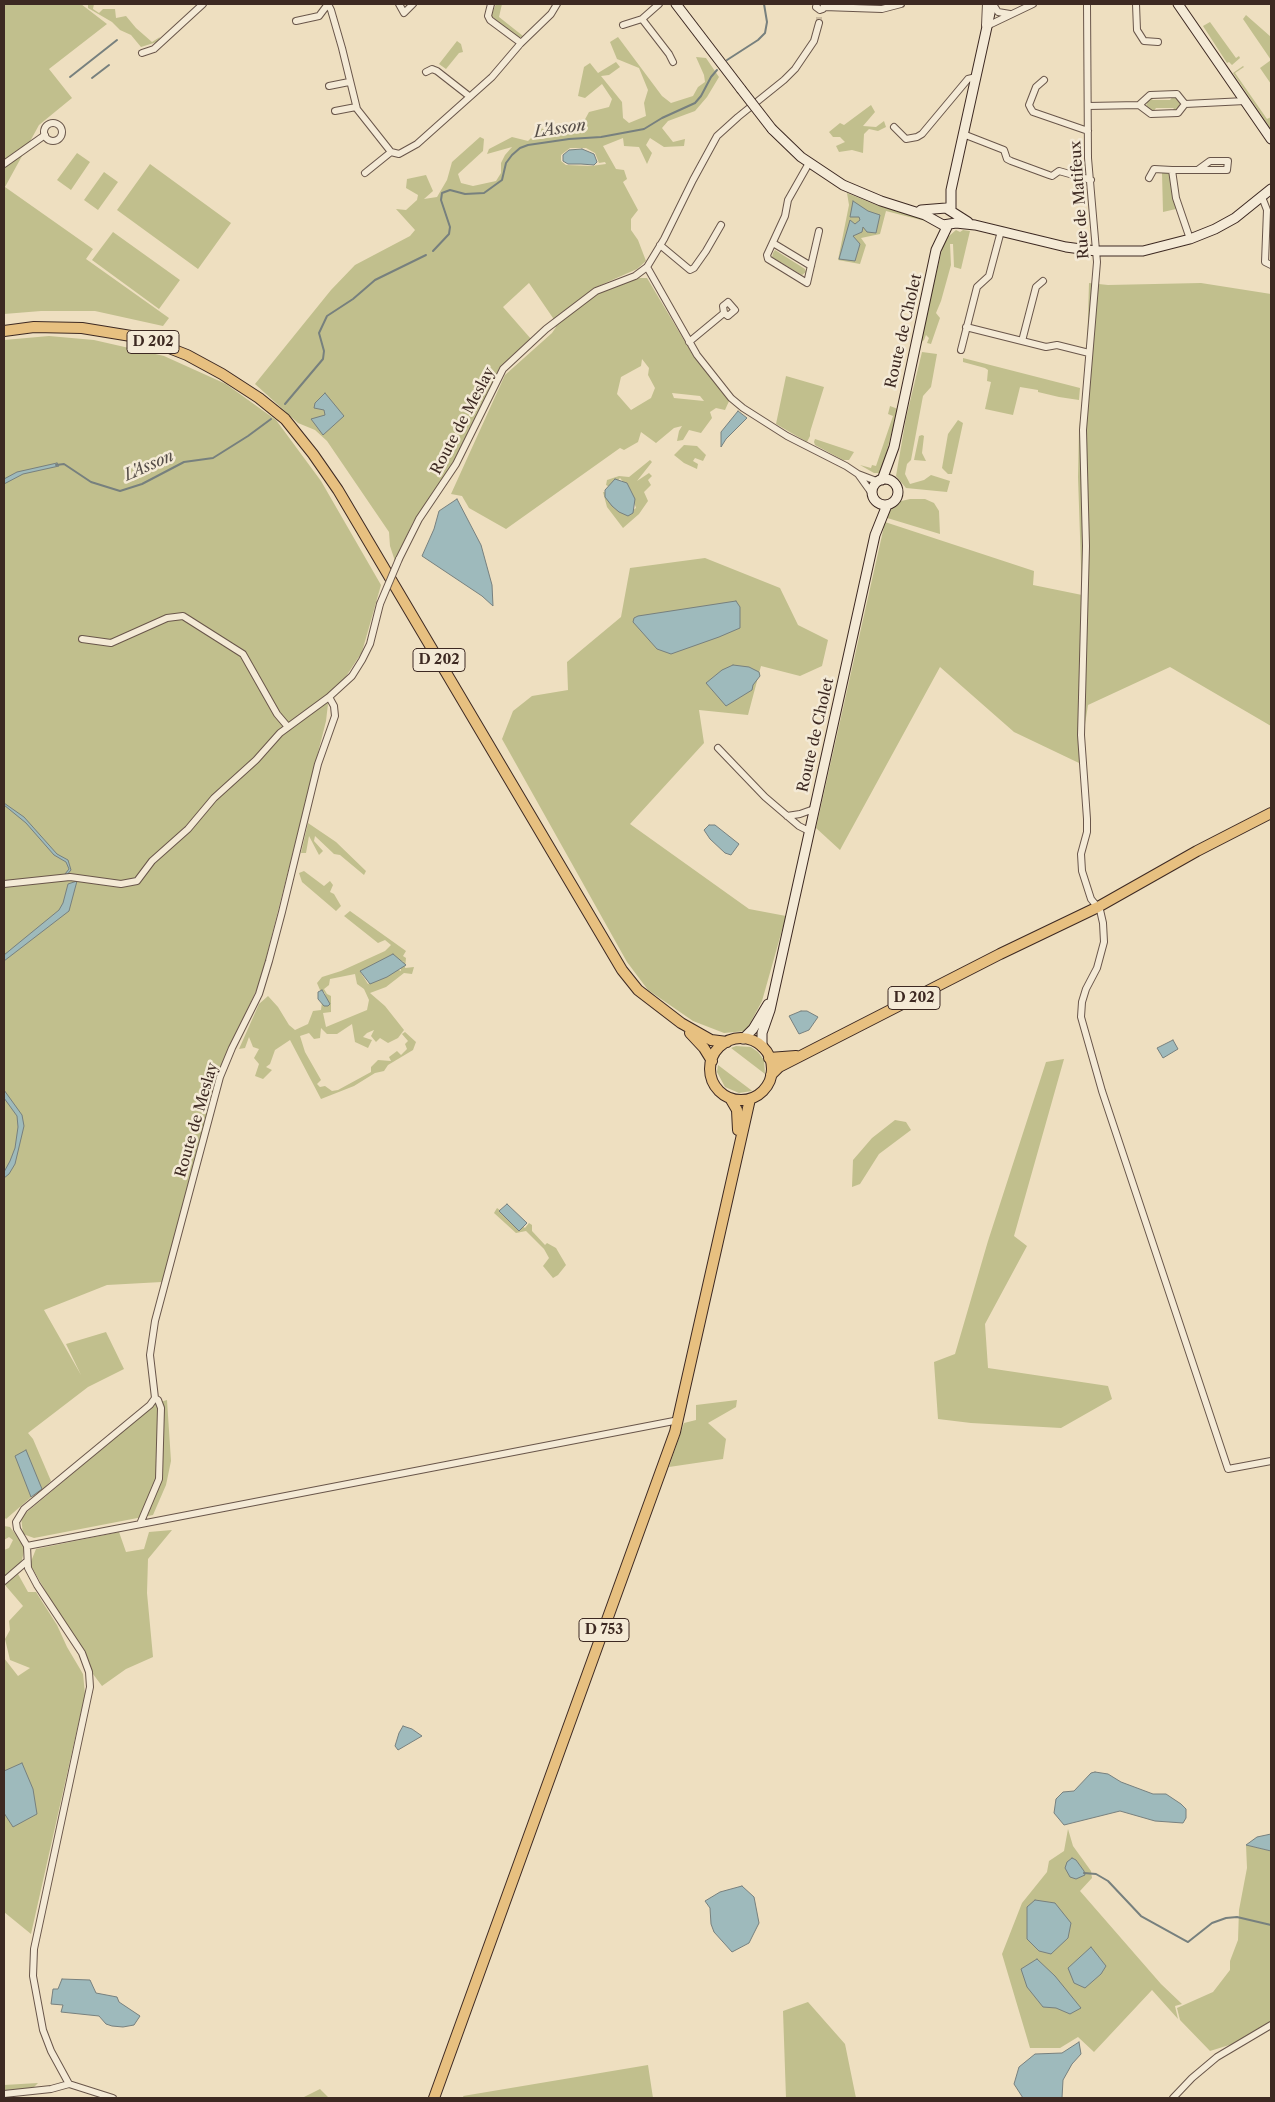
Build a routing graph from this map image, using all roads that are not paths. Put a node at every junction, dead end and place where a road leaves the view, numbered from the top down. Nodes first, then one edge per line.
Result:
1 (203, 4) edge
2 (328, 4) edge
3 (399, 4) edge
4 (413, 4) edge
5 (491, 4) edge
6 (557, 4) edge
7 (659, 4) edge
8 (676, 4) edge
9 (901, 4) edge
10 (986, 4) edge
11 (992, 4) edge
12 (1033, 4) edge
13 (1087, 4) edge
14 (1136, 4) edge
15 (1178, 4) edge
16 (821, 8) edge
17 (1011, 14) junction
18 (642, 19) junction
19 (296, 21) dead end
20 (819, 22) tunnel mouth
21 (623, 25) dead end
22 (986, 29) junction
23 (1158, 42) dead end
24 (521, 43) junction
25 (145, 52) dead end
26 (673, 62) dead end
27 (426, 72) dead end
28 (976, 77) junction
29 (1044, 80) dead end
30 (349, 82) junction
31 (329, 86) dead end
32 (469, 96) junction
33 (1245, 101) junction
34 (1185, 104) junction
35 (1139, 105) junction
36 (1088, 106) junction
37 (356, 107) junction
38 (336, 111) dead end
39 (894, 128) dead end
40 (1088, 131) junction
41 (963, 134) junction
42 (45, 135) dead end
43 (1271, 140) edge
44 (391, 152) junction
45 (809, 163) junction
46 (4, 164) edge
47 (1199, 169) dead end
48 (1172, 170) junction
49 (365, 173) dead end
50 (1149, 178) dead end
51 (1090, 180) junction
52 (1271, 189) edge
53 (951, 190) junction
54 (1262, 197) junction
55 (913, 210) junction
56 (940, 210) junction
57 (952, 212) junction
58 (938, 221) junction
59 (949, 224) junction
60 (721, 225) dead end
61 (975, 225) junction
62 (819, 231) dead end
63 (1001, 232) junction
64 (1190, 240) junction
65 (774, 243) junction
66 (660, 246) junction
67 (936, 250) junction
68 (1096, 251) junction
69 (1271, 265) edge
70 (811, 266) junction
71 (647, 267) junction
72 (1043, 281) dead end
73 (724, 313) dead end
74 (966, 327) junction
75 (4, 331) edge
76 (1022, 341) junction
77 (689, 342) junction
78 (961, 350) dead end
79 (1089, 352) junction
80 (894, 447) junction
81 (858, 474) junction
82 (880, 481) junction
83 (893, 482) junction
84 (875, 498) junction
85 (888, 505) junction
86 (875, 535) junction
87 (82, 639) dead end
88 (329, 697) junction
89 (288, 727) junction
90 (718, 748) dead end
91 (814, 809) junction
92 (1271, 813) edge
93 (787, 816) junction
94 (809, 831) junction
95 (4, 884) edge
96 (1096, 904) junction
97 (774, 987) junction
98 (681, 1023) junction
99 (743, 1039) junction
100 (727, 1042) junction
101 (762, 1047) junction
102 (800, 1056) junction
103 (770, 1058) junction
104 (712, 1061) junction
105 (771, 1075) junction
106 (730, 1098) junction
107 (750, 1099) junction
108 (738, 1152) junction
109 (155, 1398) junction
110 (679, 1420) junction
111 (1271, 1461) edge
112 (140, 1524) junction
113 (26, 1546) junction
114 (26, 1562) junction
115 (4, 1582) edge
116 (1271, 2025) edge
117 (69, 2084) junction
118 (4, 2094) edge
119 (113, 2098) edge
120 (434, 2098) edge
121 (1173, 2098) edge

1 - 25 street
2 - 19 street
2 - 30 street
3 - 4 street
5 - 24 street
6 - 24 street
7 - 18 street
8 - 45 main road, bridge
9 - 16 street
10 - 22 street
11 - 17 street
11 - 22 main road
12 - 17 street
13 - 36 street, Rue de Matifeux
14 - 23 street
15 - 33 main road
17 - 22 street
18 - 21 street
18 - 26 street
20 - 66 street
22 - 28 main road
24 - 32 street
27 - 32 street
28 - 39 street
28 - 41 main road
29 - 40 street
30 - 31 street
30 - 37 street
32 - 44 street
33 - 34 street
33 - 43 main road
34 - 35 street
34 - 35 street
35 - 36 street
36 - 40 street, Rue de Matifeux
37 - 38 street
37 - 44 street
40 - 51 street, Rue de Matifeux
41 - 51 street
41 - 53 main road
42 - 46 street
44 - 49 street
45 - 55 main road
45 - 65 street
47 - 48 street
48 - 50 street
48 - 64 street
51 - 68 street, Rue de Matifeux
52 - 54 main road
53 - 56 main road
53 - 57 main road
54 - 64 main road
54 - 69 street
55 - 56 main road
55 - 58 main road
56 - 57 main road
56 - 58 main road
57 - 59 main road
57 - 61 main road
58 - 59 main road
58 - 67 main road, Route de Cholet
59 - 61 main road
59 - 67 main road, Route de Cholet
60 - 66 street
61 - 63 main road
62 - 70 street
63 - 68 main road
63 - 74 street
64 - 68 main road
65 - 70 street
65 - 70 street
66 - 71 street
67 - 80 main road, Route de Cholet
68 - 79 street, Rue de Matifeux
71 - 77 street
71 - 88 street, Route de Meslay, bridge
72 - 76 street
73 - 77 street
74 - 76 street
74 - 78 street
75 - 98 main road, D 202
76 - 79 street
77 - 81 street
79 - 96 street, Rue de Matifeux
80 - 82 main road, Route de Cholet
80 - 83 main road, Route de Cholet
81 - 82 street
81 - 84 street
82 - 83 main road
82 - 84 main road
83 - 85 main road
84 - 85 main road
84 - 86 main road, Route de Cholet
85 - 86 main road, Route de Cholet
86 - 91 main road, Route de Cholet
87 - 89 street
88 - 89 street
88 - 109 street, Route de Meslay
89 - 95 street
90 - 93 street
91 - 93 street
91 - 94 main road, Route de Cholet
92 - 96 main road, D 202
93 - 94 street
94 - 97 main road, Route de Cholet
96 - 102 main road, D 202
96 - 111 street, Rue de Matifeux
97 - 99 main road
97 - 101 main road
98 - 100 main road, D 202
98 - 104 main road, D 202
99 - 100 main road
99 - 101 main road
100 - 104 main road
101 - 103 main road
102 - 103 main road, D 202
102 - 105 main road, D 202
103 - 105 main road
104 - 106 main road
105 - 107 main road
106 - 107 main road
106 - 108 main road, D 753
107 - 108 main road, D 753
108 - 110 main road, D 753
109 - 112 street, Route de Meslay
109 - 113 street
110 - 112 street
110 - 120 main road, D 753
112 - 113 street
113 - 114 street
114 - 115 street
114 - 117 street
116 - 121 street
117 - 118 street
117 - 119 street

